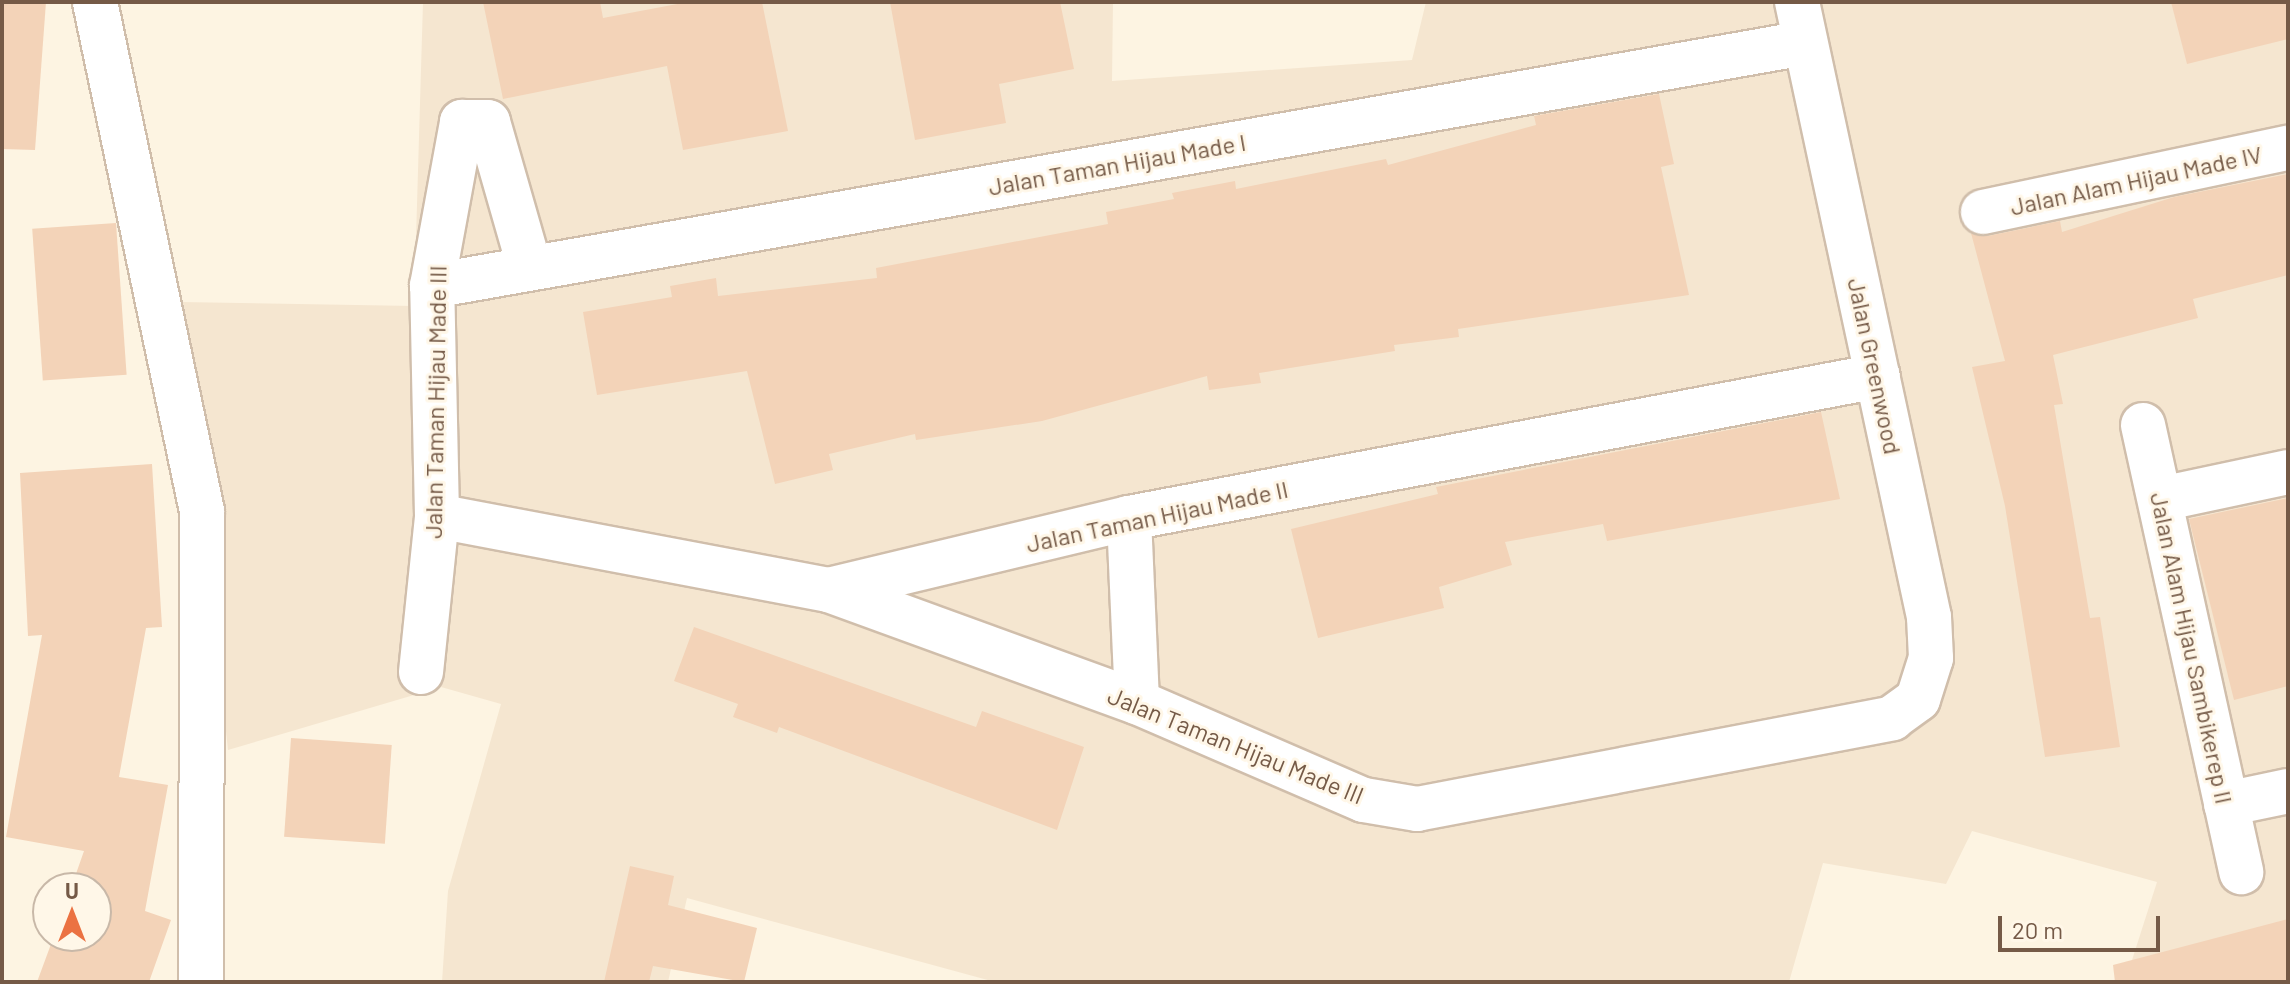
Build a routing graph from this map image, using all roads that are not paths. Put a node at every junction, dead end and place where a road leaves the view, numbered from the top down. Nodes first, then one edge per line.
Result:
1 (95, 2) edge
2 (1800, 23) edge
3 (2288, 148) edge
4 (1983, 212) dead end
5 (530, 268) junction
6 (432, 286) junction
7 (1878, 376) junction
8 (2143, 425) dead end
9 (2288, 472) edge
10 (2161, 499) junction
11 (437, 516) junction
12 (1129, 518) junction
13 (829, 590) junction
14 (421, 672) dead end
15 (1137, 702) junction
16 (1892, 718) joint
17 (2288, 791) edge
18 (2226, 804) junction
19 (2241, 872) dead end
20 (201, 982) edge

1 - 20 street
2 - 5 street, Jalan Taman Hijau Made I
2 - 7 street, Jalan Greenwood
3 - 4 street, Jalan Alam Hijau Made IV
5 - 6 street, Jalan Taman Hijau Made I
5 - 6 street, Jalan Taman Hijau Made III
6 - 11 street, Jalan Taman Hijau Made III
7 - 12 street, Jalan Taman Hijau Made II
7 - 16 street, Jalan Greenwood
8 - 10 street, Jalan Alam Hijau Sambikerep II
9 - 10 street
10 - 18 street, Jalan Alam Hijau Sambikerep II
11 - 13 street, Jalan Taman Hijau Made II
11 - 14 street, Jalan Taman Hijau Made III
12 - 13 street, Jalan Taman Hijau Made II
12 - 15 street
13 - 15 street, Jalan Taman Hijau Made III
15 - 16 street, Jalan Taman Hijau Made III
17 - 18 street
18 - 19 street, Jalan Alam Hijau Sambikerep II

